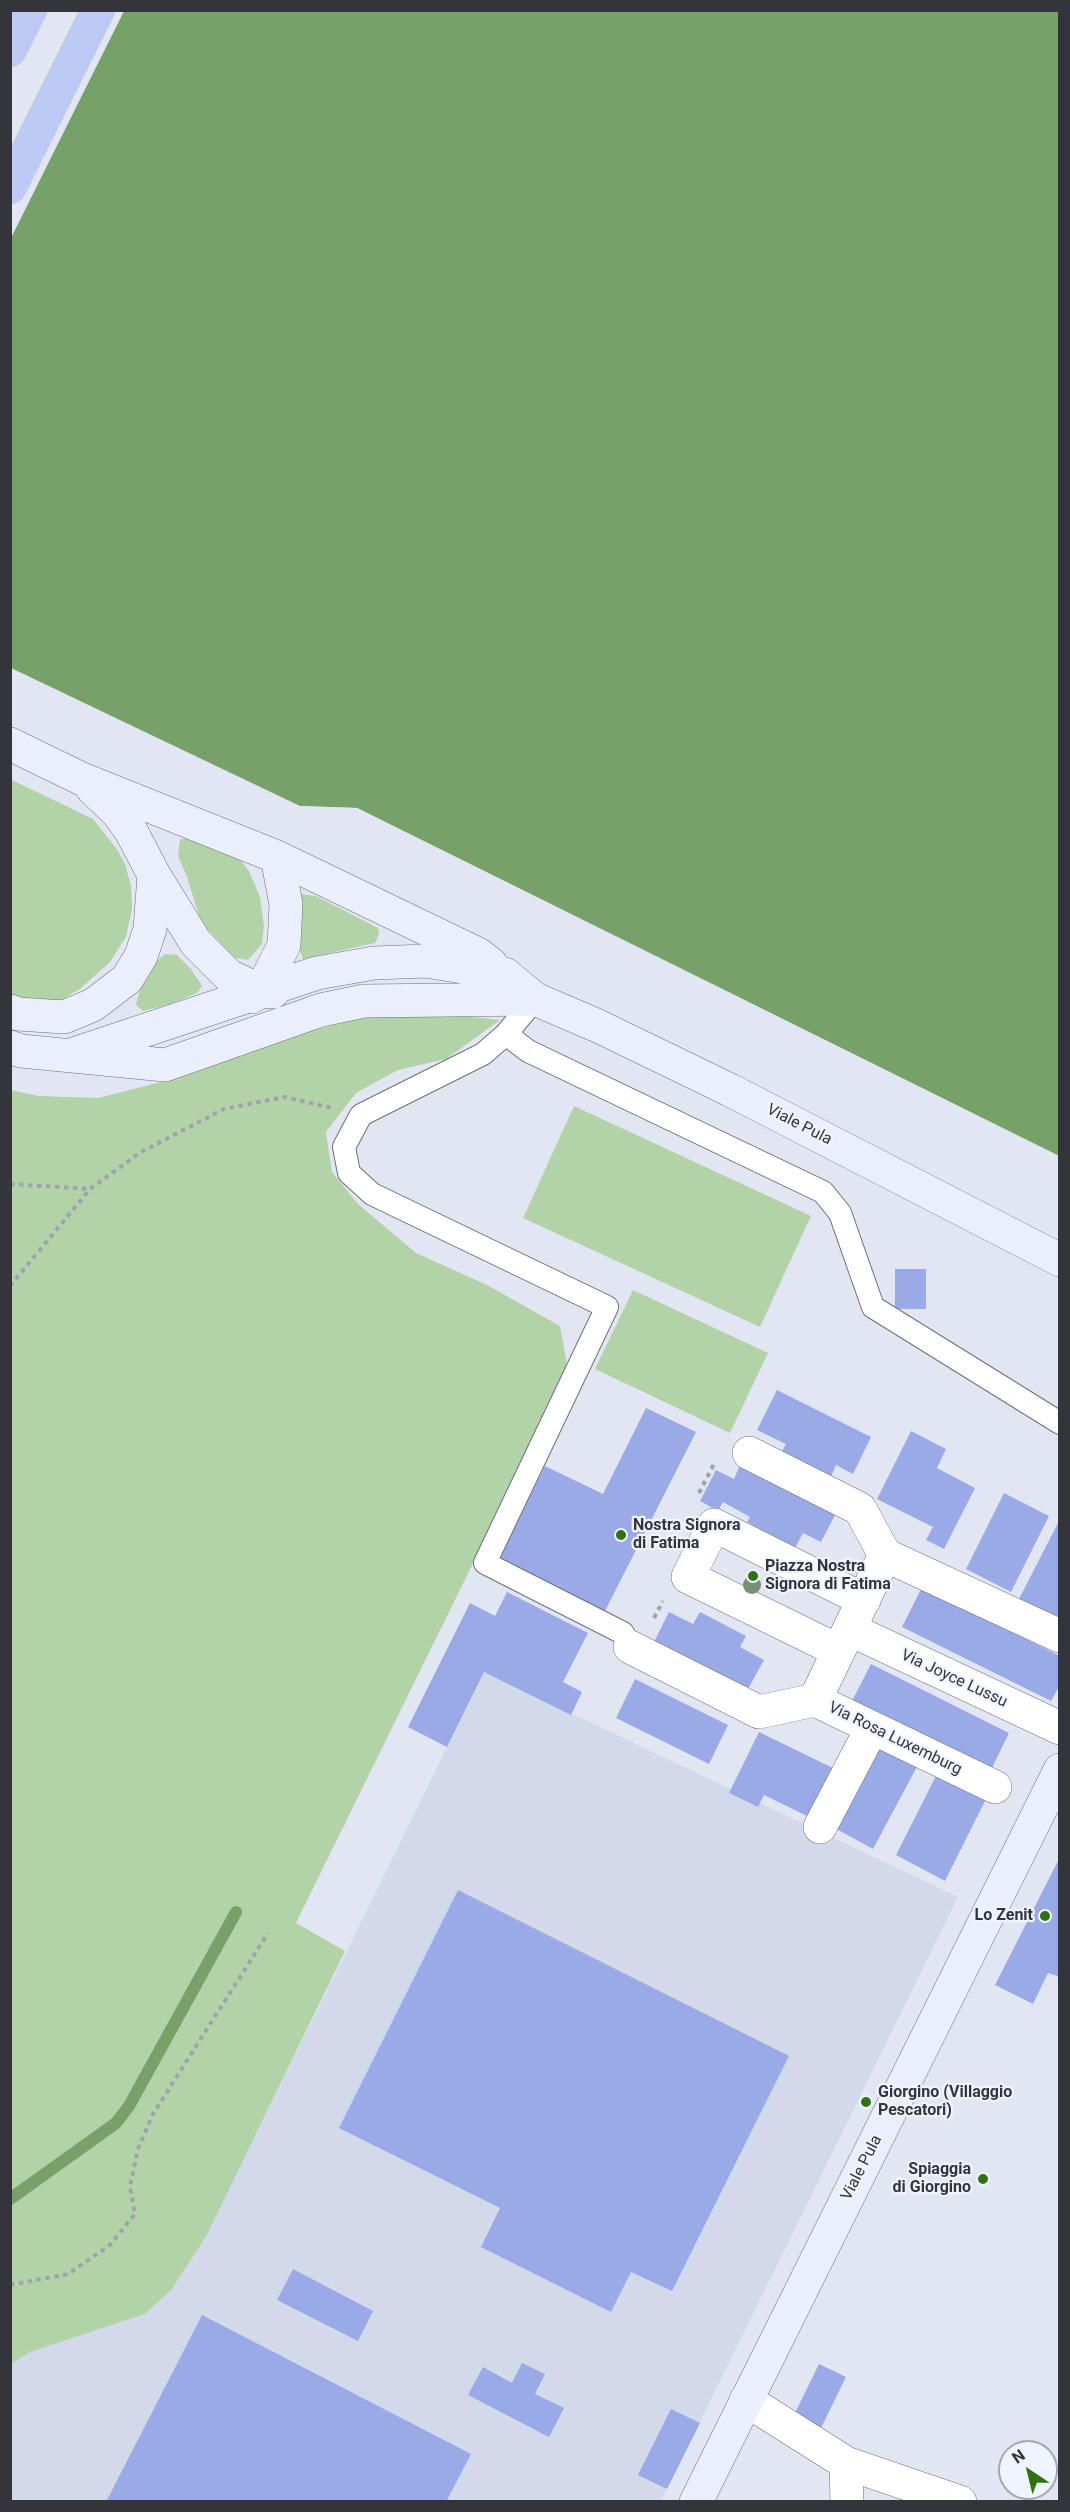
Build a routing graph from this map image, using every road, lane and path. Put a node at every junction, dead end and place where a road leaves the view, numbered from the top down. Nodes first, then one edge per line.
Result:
1 (30, 10) edge
2 (98, 10) edge
3 (10, 50) edge
4 (10, 187) edge
5 (10, 744) edge
6 (82, 779) junction
7 (277, 856) junction
8 (154, 875) junction
9 (505, 974) junction
10 (261, 991) junction
11 (443, 999) junction
12 (535, 999) junction
13 (10, 1011) edge
14 (506, 1035) junction
15 (10, 1047) edge
16 (71, 1055) junction
17 (128, 1061) junction
18 (361, 1115) junction
19 (10, 1184) edge
20 (90, 1189) junction
21 (1059, 1260) edge
22 (10, 1286) edge
23 (1059, 1423) edge
24 (748, 1453) joint
25 (714, 1525) junction
26 (885, 1555) junction
27 (688, 1577) junction
28 (864, 1600) junction
29 (1059, 1636) edge
30 (844, 1640) junction
31 (633, 1649) junction
32 (815, 1700) junction
33 (872, 1728) junction
34 (1059, 1728) edge
35 (1059, 1770) edge
36 (995, 1787) dead end
37 (820, 1827) dead end
38 (268, 1933) dead end
39 (10, 2285) edge
40 (746, 2400) junction
41 (846, 2463) junction
42 (696, 2502) edge
43 (847, 2502) edge
44 (960, 2502) edge

1 - 3 highway
2 - 4 highway
5 - 6 street
6 - 7 street
6 - 8 street
7 - 9 street
7 - 10 street
8 - 10 street
8 - 13 street
9 - 10 street
9 - 12 street
10 - 11 street
10 - 16 street
10 - 17 street
11 - 12 street
11 - 17 street
12 - 14 lane
12 - 21 street, Viale Pula
14 - 18 lane
14 - 23 lane
15 - 16 street
16 - 17 street
18 - 20 path
18 - 31 lane
19 - 20 path
20 - 22 path
24 - 25 path
24 - 26 street
25 - 27 street
25 - 28 street
26 - 28 street
26 - 29 street
27 - 30 street
27 - 31 path
28 - 30 street
30 - 32 street
30 - 34 street, Via Joyce Lussu
31 - 32 street, Via Rosa Luxemburg
32 - 33 street, Via Rosa Luxemburg
33 - 36 street, Via Rosa Luxemburg
33 - 37 street
35 - 40 street, Viale Pula
38 - 39 path
40 - 41 street
40 - 42 street, Viale Pula
41 - 43 street
41 - 44 street

